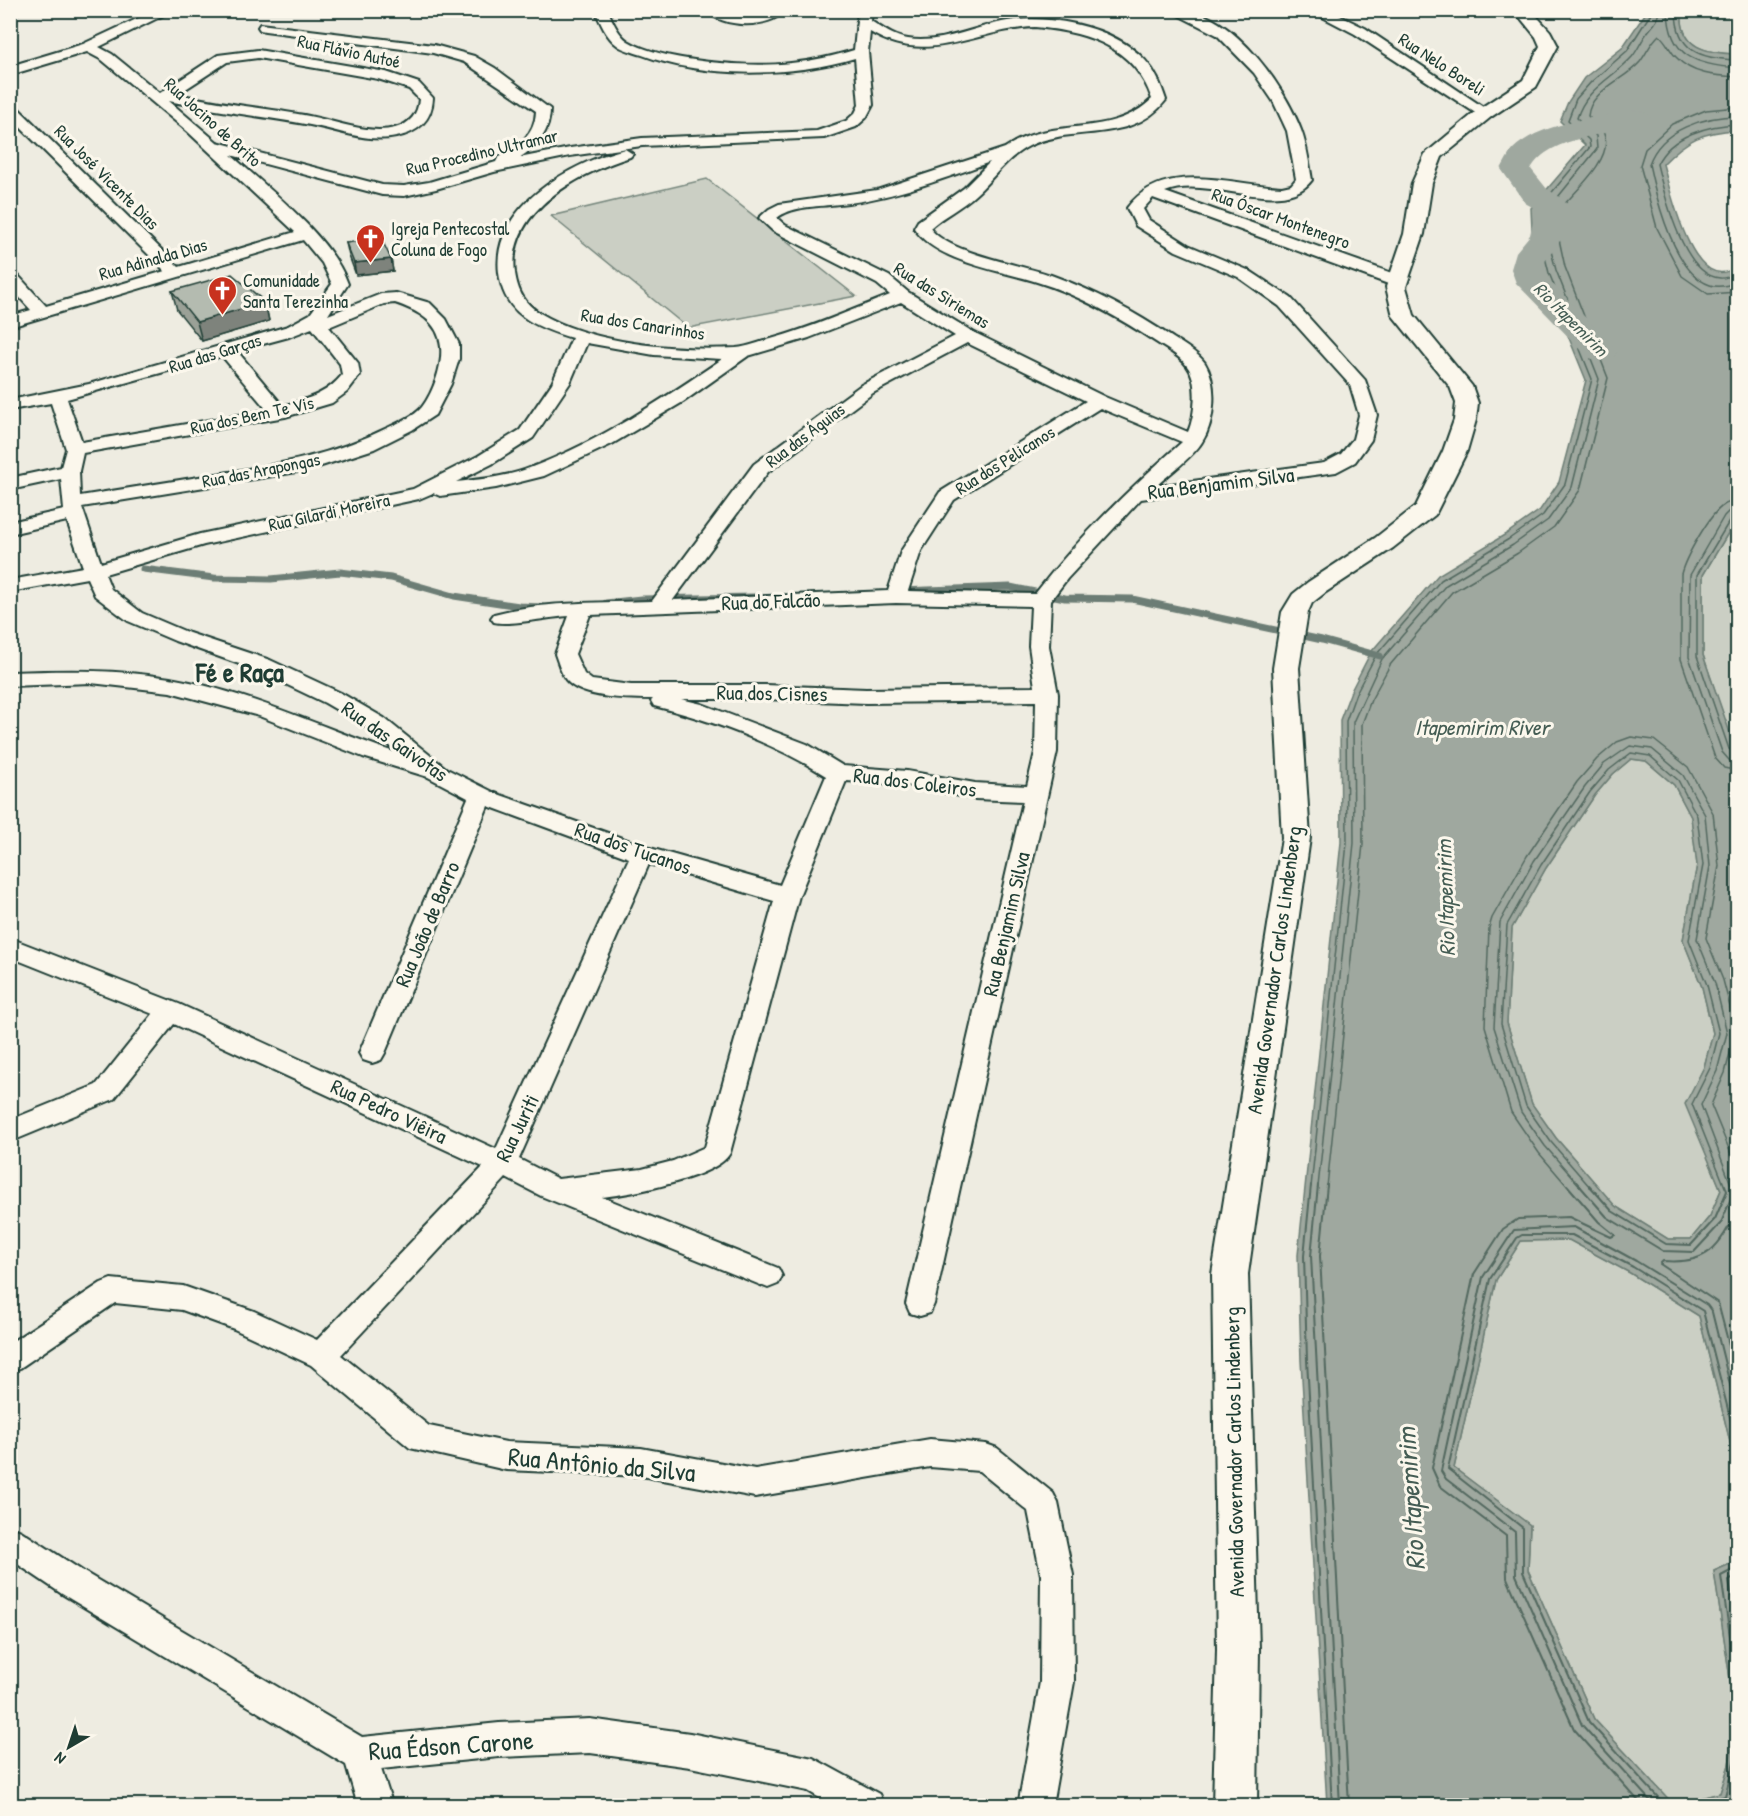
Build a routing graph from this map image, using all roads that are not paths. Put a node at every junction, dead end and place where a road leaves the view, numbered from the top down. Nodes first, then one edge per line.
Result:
1 (18, 10) edge
2 (168, 10) edge
3 (601, 10) edge
4 (711, 10) edge
5 (779, 10) edge
6 (1174, 10) edge
7 (1315, 10) edge
8 (1522, 10) edge
9 (10, 12) edge
10 (864, 16) edge
11 (265, 27) dead end
12 (88, 47) junction
13 (861, 52) junction
14 (10, 71) edge
15 (163, 98) junction
16 (10, 108) edge
17 (1485, 113) junction
18 (692, 141) junction
19 (214, 146) junction
20 (1009, 150) junction
21 (491, 168) junction
22 (1151, 192) junction
23 (306, 234) junction
24 (177, 273) junction
25 (10, 276) edge
26 (1397, 281) junction
27 (902, 296) junction
28 (42, 312) junction
29 (10, 322) edge
30 (315, 323) junction
31 (581, 336) junction
32 (966, 336) junction
33 (226, 349) junction
34 (742, 353) junction
35 (58, 398) junction
36 (1099, 401) junction
37 (10, 405) edge
38 (279, 413) junction
39 (1194, 441) junction
40 (75, 449) junction
41 (70, 471) junction
42 (10, 484) edge
43 (419, 493) junction
44 (1135, 494) junction
45 (73, 508) junction
46 (10, 528) edge
47 (93, 571) junction
48 (10, 586) edge
49 (896, 597) junction
50 (1041, 600) junction
51 (659, 605) junction
52 (582, 609) junction
53 (501, 618) dead end
54 (10, 679) edge
55 (631, 692) junction
56 (1047, 694) junction
57 (838, 773) junction
58 (439, 774) junction
59 (481, 795) junction
60 (1036, 795) junction
61 (642, 854) junction
62 (787, 896) junction
63 (10, 947) edge
64 (170, 1011) junction
65 (372, 1053) dead end
66 (10, 1131) edge
67 (503, 1164) junction
68 (551, 1188) junction
69 (768, 1276) dead end
70 (920, 1304) dead end
71 (321, 1356) junction
72 (10, 1359) edge
73 (10, 1541) edge
74 (359, 1754) junction
75 (376, 1806) edge
76 (867, 1806) edge
77 (1035, 1806) edge
78 (1235, 1806) edge

1 - 9 street
2 - 12 street
3 - 13 street
4 - 5 street
6 - 22 street
7 - 17 street, Rua Nelo Boreli
8 - 17 street
10 - 13 street
10 - 20 street
11 - 21 street
12 - 14 street
12 - 15 street, Rua Jocino de Brito
13 - 18 street
15 - 15 street, Rua Flávio Autoé
15 - 19 street, Rua Jocino de Brito
16 - 24 street, Rua José Vicente Dias
17 - 26 street
18 - 21 street, Rua Procedino Ultramar
18 - 31 street, Rua dos Canarinhos
19 - 21 street, Rua Procedino Ultramar
19 - 23 street, Rua Jocino de Brito
20 - 27 street, Rua das Siriemas
20 - 39 street
22 - 26 street, Rua Óscar Montenegro
22 - 44 street, Rua Benjamim Silva
23 - 24 street, Rua Adinalda Dias
23 - 30 street, Rua das Garças
24 - 28 street, Rua Adinalda Dias
25 - 28 street
26 - 78 street, Avenida Governador Carlos Lindenberg
27 - 32 street, Rua das Siriemas
27 - 34 street, Rua dos Canarinhos
28 - 29 street, Rua Adinalda Dias
30 - 33 street, Rua das Garças
30 - 38 street, Rua dos Bem Te Vis
30 - 45 street, Rua das Arapongas
31 - 34 street, Rua dos Canarinhos
31 - 43 street, Rua Gilardi Moreira
32 - 36 street, Rua das Siriemas
32 - 51 street, Rua das Águias
33 - 35 street, Rua das Garças
33 - 38 street
34 - 43 street
35 - 37 street, Rua das Garças
35 - 40 street
36 - 39 street, Rua das Siriemas
36 - 49 street, Rua dos Pelicanos
38 - 40 street, Rua dos Bem Te Vis
39 - 44 street
40 - 41 street
41 - 42 street
41 - 45 street
43 - 47 street, Rua Gilardi Moreira
44 - 50 street, Rua Benjamim Silva
45 - 46 street
45 - 47 street
47 - 48 street, Rua Gilardi Moreira
47 - 58 street, Rua das Gaivotas
49 - 50 street, Rua do Falcão
49 - 51 street, Rua do Falcão
50 - 56 street, Rua Benjamim Silva
51 - 52 street, Rua do Falcão
52 - 53 street, Rua do Falcão
52 - 55 street, Rua dos Cisnes
54 - 58 street
55 - 56 street, Rua dos Cisnes
55 - 57 street, Rua dos Coleiros
56 - 60 street, Rua Benjamim Silva
57 - 60 street, Rua dos Coleiros
57 - 62 street
58 - 59 street, Rua das Gaivotas
59 - 61 street, Rua dos Tucanos
59 - 65 street, Rua João de Barro
60 - 70 street, Rua Benjamim Silva
61 - 62 street, Rua dos Tucanos
61 - 67 street, Rua Juriti
62 - 68 street
63 - 64 street, Rua Pedro Viêira
64 - 66 street
64 - 67 street, Rua Pedro Viêira
67 - 68 street, Rua Pedro Viêira
67 - 71 street, Rua Juriti
68 - 69 street, Rua Pedro Viêira
71 - 72 street, Rua Antônio da Silva
71 - 77 street, Rua Antônio da Silva
73 - 74 street, Rua Édson Carone
74 - 75 street
74 - 76 street, Rua Édson Carone

